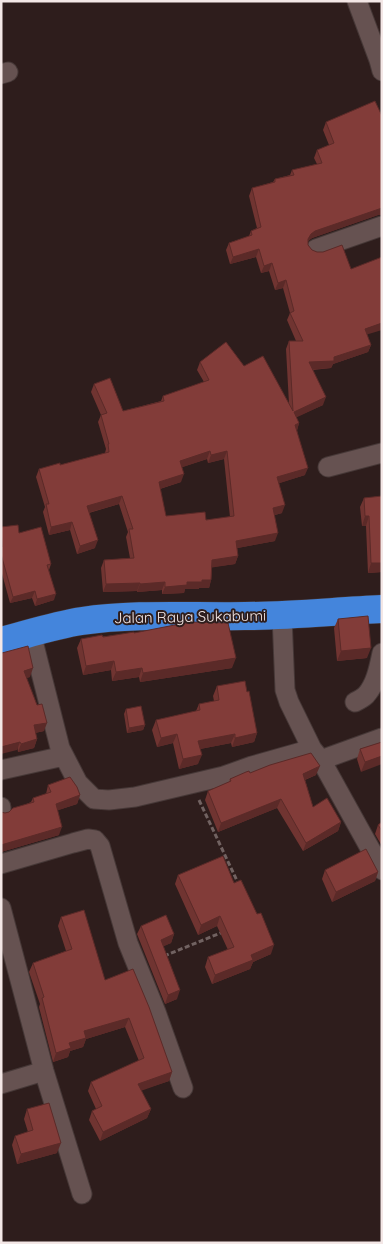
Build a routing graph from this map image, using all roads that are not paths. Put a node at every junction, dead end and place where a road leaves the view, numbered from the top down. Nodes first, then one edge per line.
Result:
1 (357, 1) edge
2 (382, 71) edge
3 (382, 226) edge
4 (316, 249) edge
5 (382, 453) edge
6 (328, 467) dead end
7 (382, 609) edge
8 (282, 616) junction
9 (31, 633) junction
10 (1, 641) edge
11 (382, 653) edge
12 (355, 702) dead end
13 (382, 738) edge
14 (317, 754) junction
15 (64, 756) junction
16 (1, 770) edge
17 (1, 864) edge
18 (382, 870) edge
19 (1, 908) edge
20 (44, 1071) junction
21 (1, 1084) edge
22 (183, 1088) dead end
23 (82, 1194) dead end

1 - 2 street
3 - 4 street
5 - 6 street
7 - 8 highway, Jalan Raya Sukabumi
8 - 9 highway, Jalan Raya Sukabumi
8 - 14 street
9 - 10 highway, Jalan Raya Sukabumi
9 - 15 street
11 - 12 street
13 - 14 street
14 - 15 street
14 - 18 street
15 - 16 street
17 - 22 street
19 - 20 street
20 - 21 street
20 - 23 street

